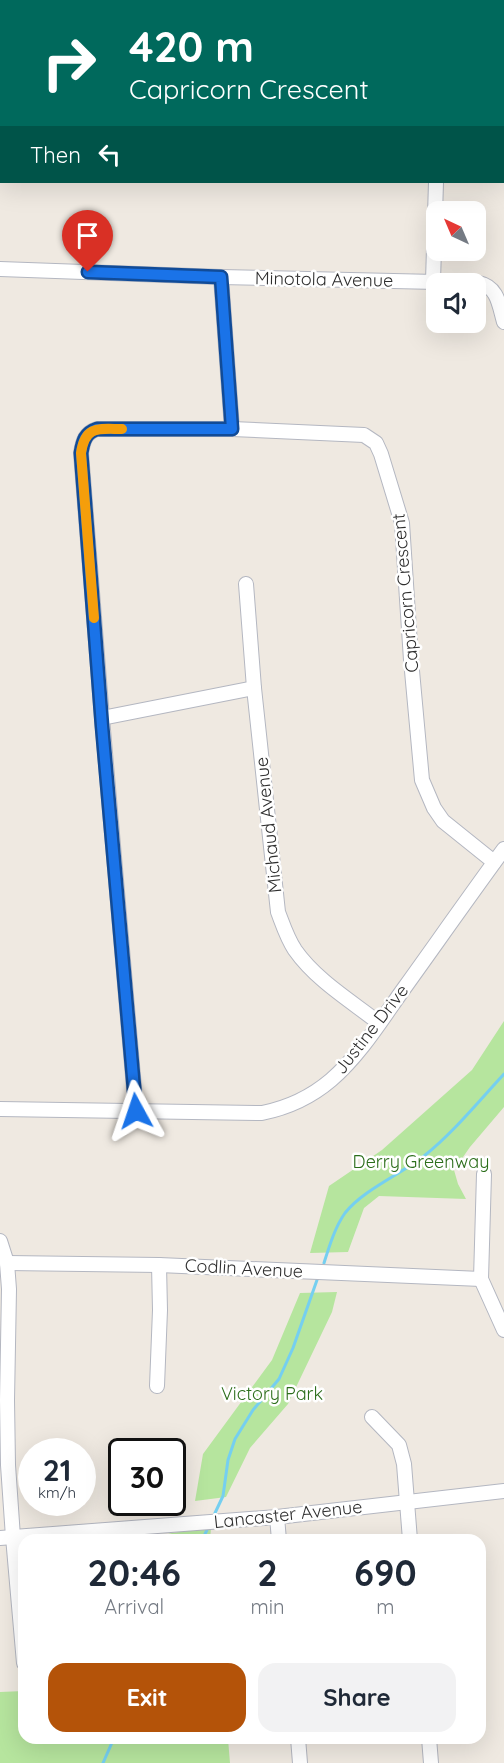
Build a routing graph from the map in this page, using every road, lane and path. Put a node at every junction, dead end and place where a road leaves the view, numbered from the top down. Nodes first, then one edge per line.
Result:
1 (436, 183) edge
2 (0, 269) edge
3 (433, 273) edge
4 (221, 277) junction
5 (426, 281) edge
6 (486, 285) edge
7 (504, 322) edge
8 (232, 429) junction
9 (246, 584) dead end
10 (254, 688) junction
11 (102, 718) junction
12 (504, 849) edge
13 (494, 862) junction
14 (379, 1023) junction
15 (0, 1109) edge
16 (136, 1111) junction
17 (484, 1174) dead end
18 (0, 1241) edge
19 (7, 1263) junction
20 (159, 1265) junction
21 (481, 1279) junction
22 (504, 1330) edge
23 (157, 1386) dead end
24 (372, 1417) dead end
25 (504, 1491) edge
26 (406, 1502) junction
27 (276, 1516) junction
28 (55, 1534) edge
29 (278, 1534) edge
30 (409, 1534) edge
31 (6, 1538) edge
32 (18, 1621) edge
33 (298, 1744) edge
34 (429, 1744) edge
35 (300, 1763) edge
36 (431, 1763) edge

1 - 3 street
2 - 4 street, Minotola Avenue
4 - 5 street, Minotola Avenue
4 - 8 street
6 - 7 street
8 - 11 street, Capricorn Crescent
8 - 13 street, Capricorn Crescent
9 - 10 street, Michaud Avenue
10 - 11 street
10 - 14 street, Michaud Avenue
11 - 16 street, Capricorn Crescent
12 - 13 street, Justine Drive
13 - 14 street, Justine Drive
14 - 16 street, Justine Drive
15 - 16 street, Justine Drive
17 - 21 street
18 - 19 street
19 - 20 street, Codlin Avenue
19 - 31 street
20 - 21 street, Codlin Avenue
20 - 23 street
21 - 22 street
24 - 26 street
25 - 26 street, Lancaster Avenue
26 - 27 street, Lancaster Avenue
26 - 30 street
27 - 28 street, Lancaster Avenue
27 - 29 street
31 - 32 street
33 - 35 street
34 - 36 street

